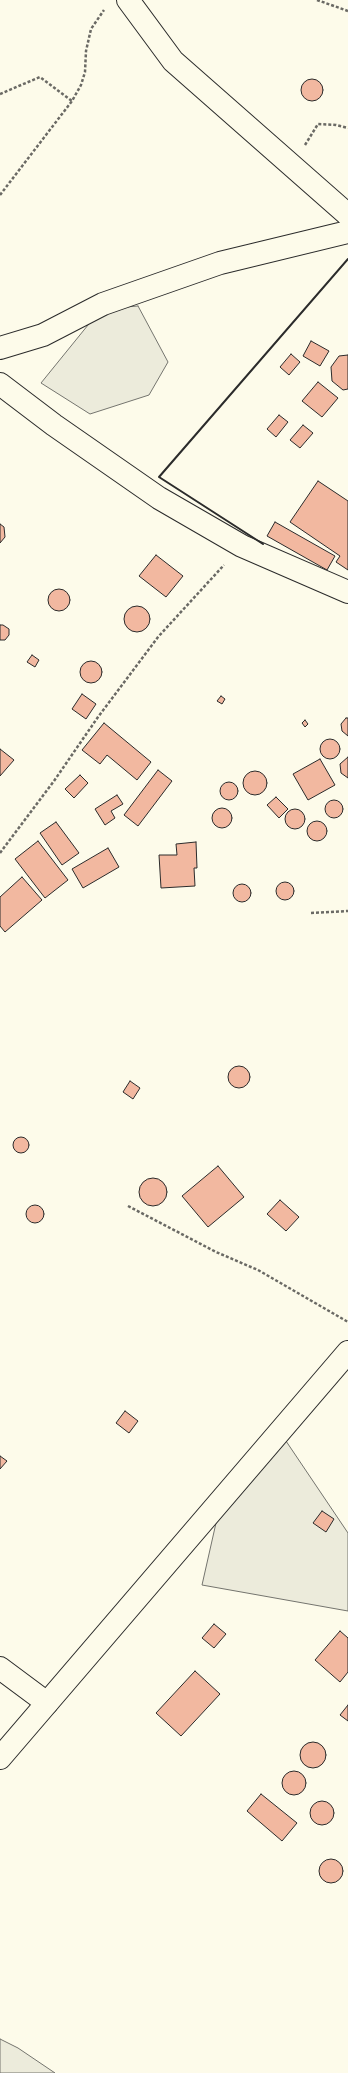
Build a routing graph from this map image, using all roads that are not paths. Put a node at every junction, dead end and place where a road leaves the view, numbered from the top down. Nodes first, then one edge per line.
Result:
1 (118, 2) edge
2 (348, 215) edge
3 (348, 232) edge
4 (0, 348) edge
5 (0, 384) edge
6 (348, 592) edge
7 (348, 1352) edge
8 (0, 1668) edge
9 (47, 1703) junction
10 (0, 1758) edge

1 - 2 street
3 - 4 street
5 - 6 street
7 - 9 street
8 - 9 street
9 - 10 street

